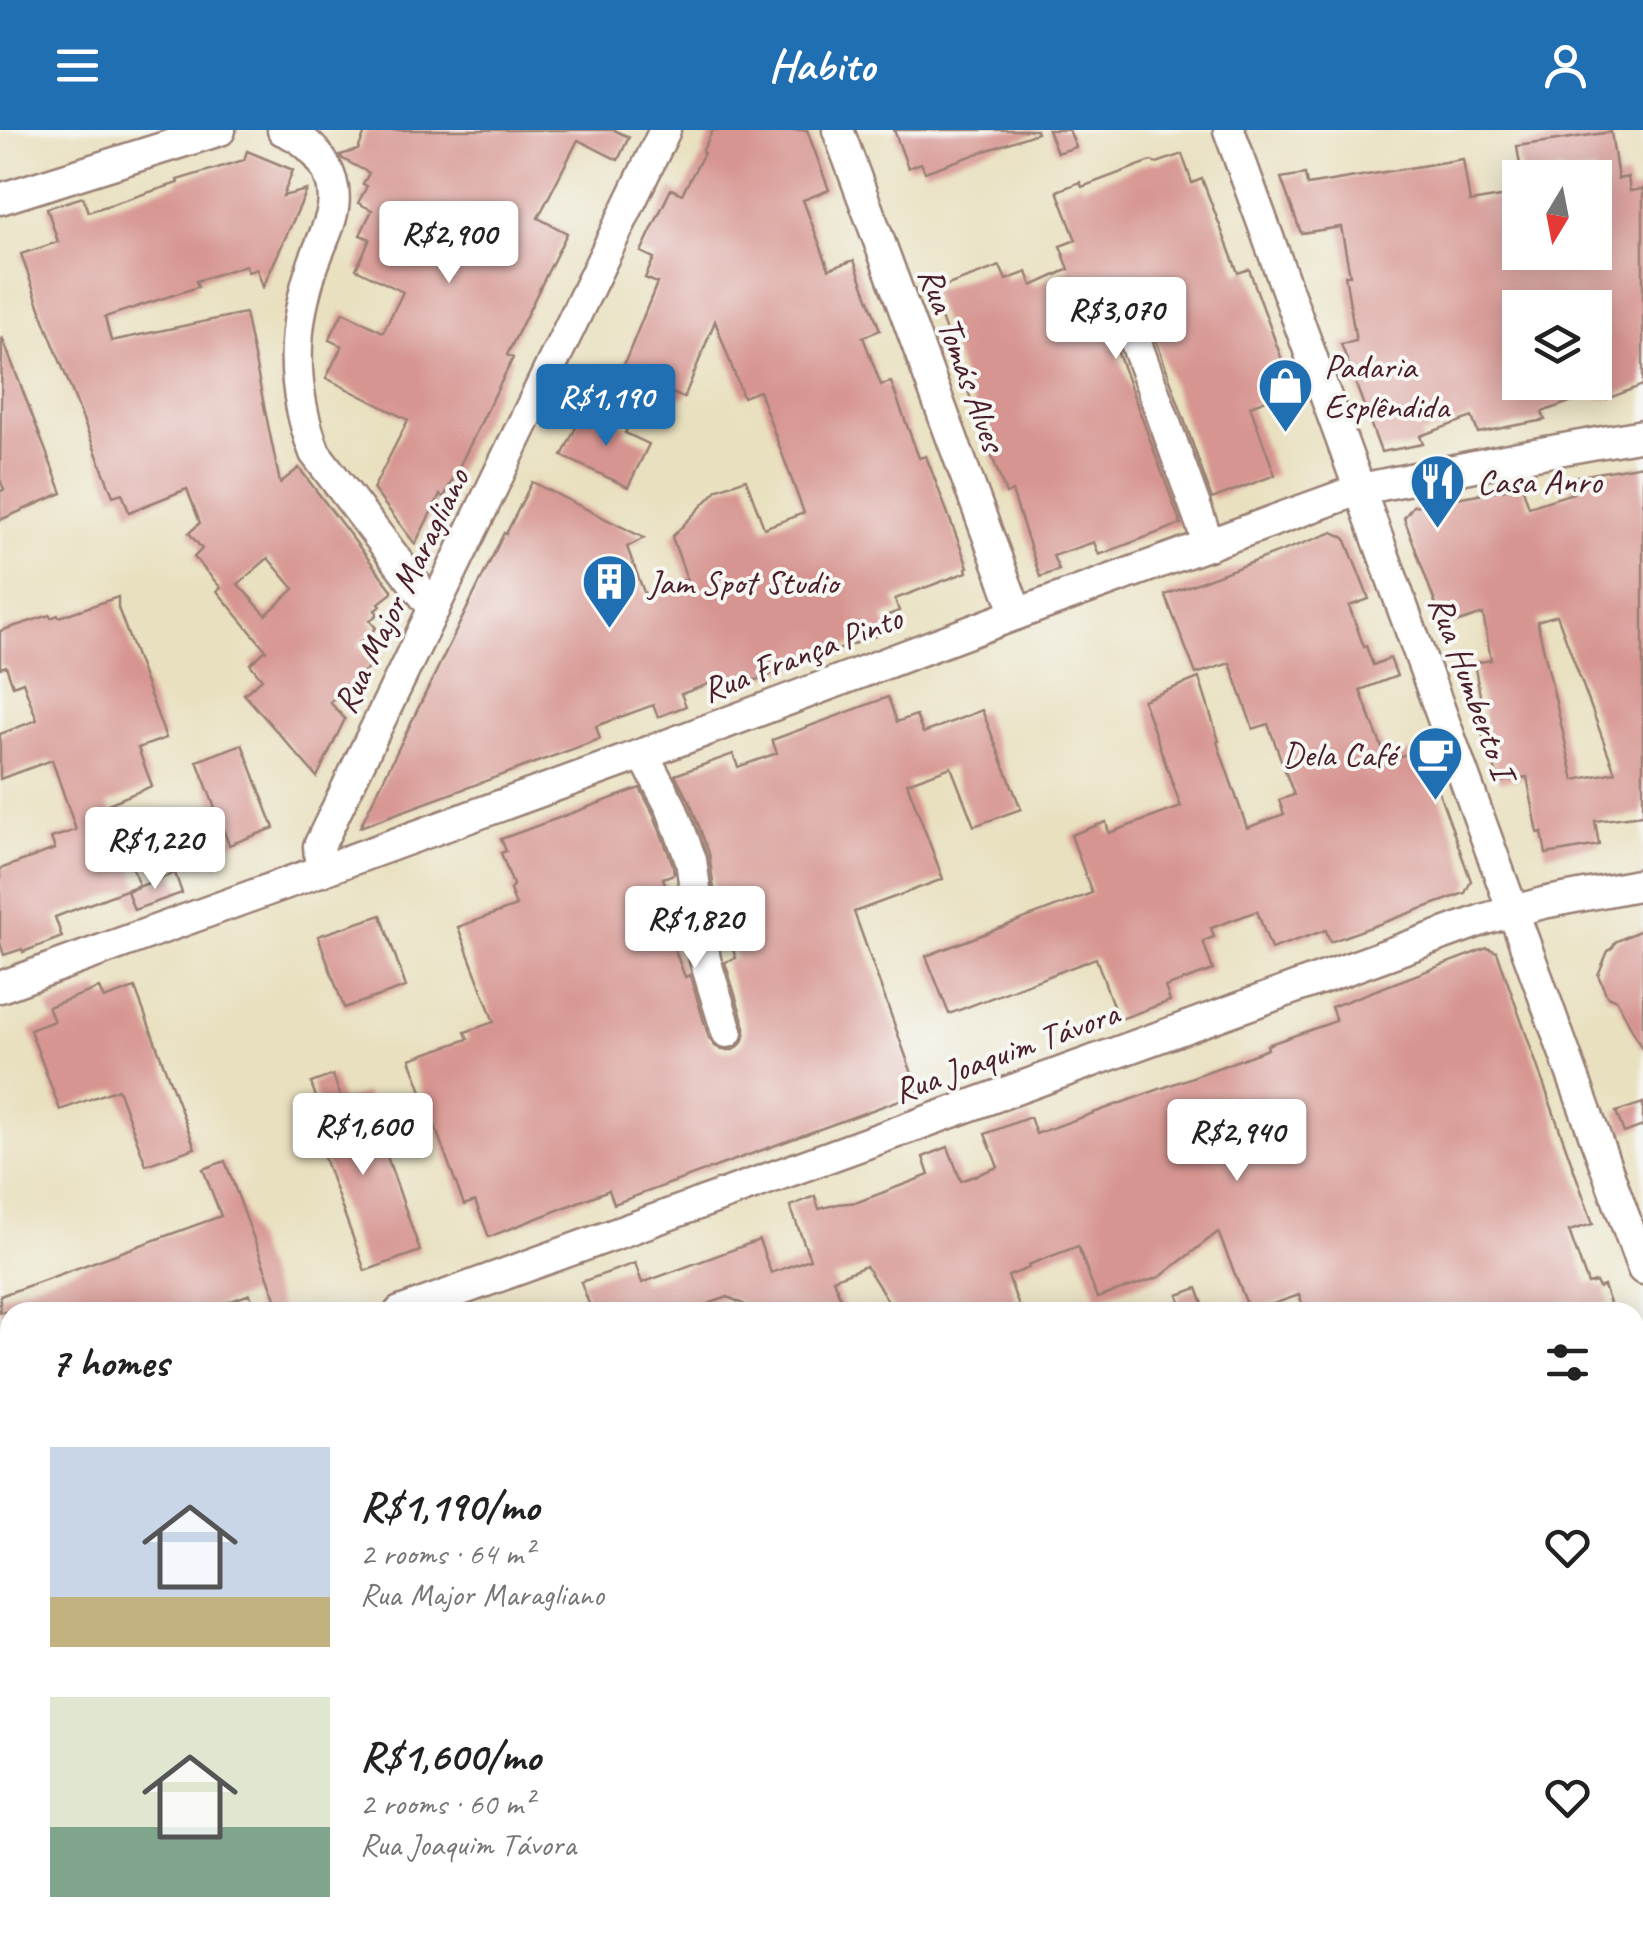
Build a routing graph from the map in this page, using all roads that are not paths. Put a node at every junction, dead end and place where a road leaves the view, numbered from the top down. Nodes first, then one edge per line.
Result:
1 (220, 130) edge
2 (284, 130) edge
3 (664, 130) edge
4 (838, 130) edge
5 (1228, 130) edge
6 (122, 145) edge
7 (0, 199) edge
8 (1135, 340) dead end
9 (1643, 434) edge
10 (1361, 490) junction
11 (1209, 545) junction
12 (434, 609) junction
13 (1016, 614) junction
14 (643, 754) junction
15 (321, 870) junction
16 (1643, 884) edge
17 (1512, 910) junction
18 (0, 987) edge
19 (727, 1032) dead end
20 (1643, 1270) edge
21 (427, 1302) edge

1 - 6 street
2 - 12 street
3 - 12 street, Rua Major Maragliano
4 - 13 street, Rua Tomás Alves
5 - 10 street, Rua Humberto I
6 - 7 street
8 - 11 street
9 - 10 street, Rua França Pinto
10 - 11 street, Rua França Pinto
10 - 17 street, Rua Humberto I
11 - 13 street, Rua França Pinto
12 - 15 street, Rua Major Maragliano
13 - 14 street, Rua França Pinto
14 - 15 street, Rua França Pinto
14 - 19 street
15 - 18 street, Rua França Pinto
16 - 17 street, Rua Joaquim Távora
17 - 20 street, Rua Humberto I
17 - 21 street, Rua Joaquim Távora

